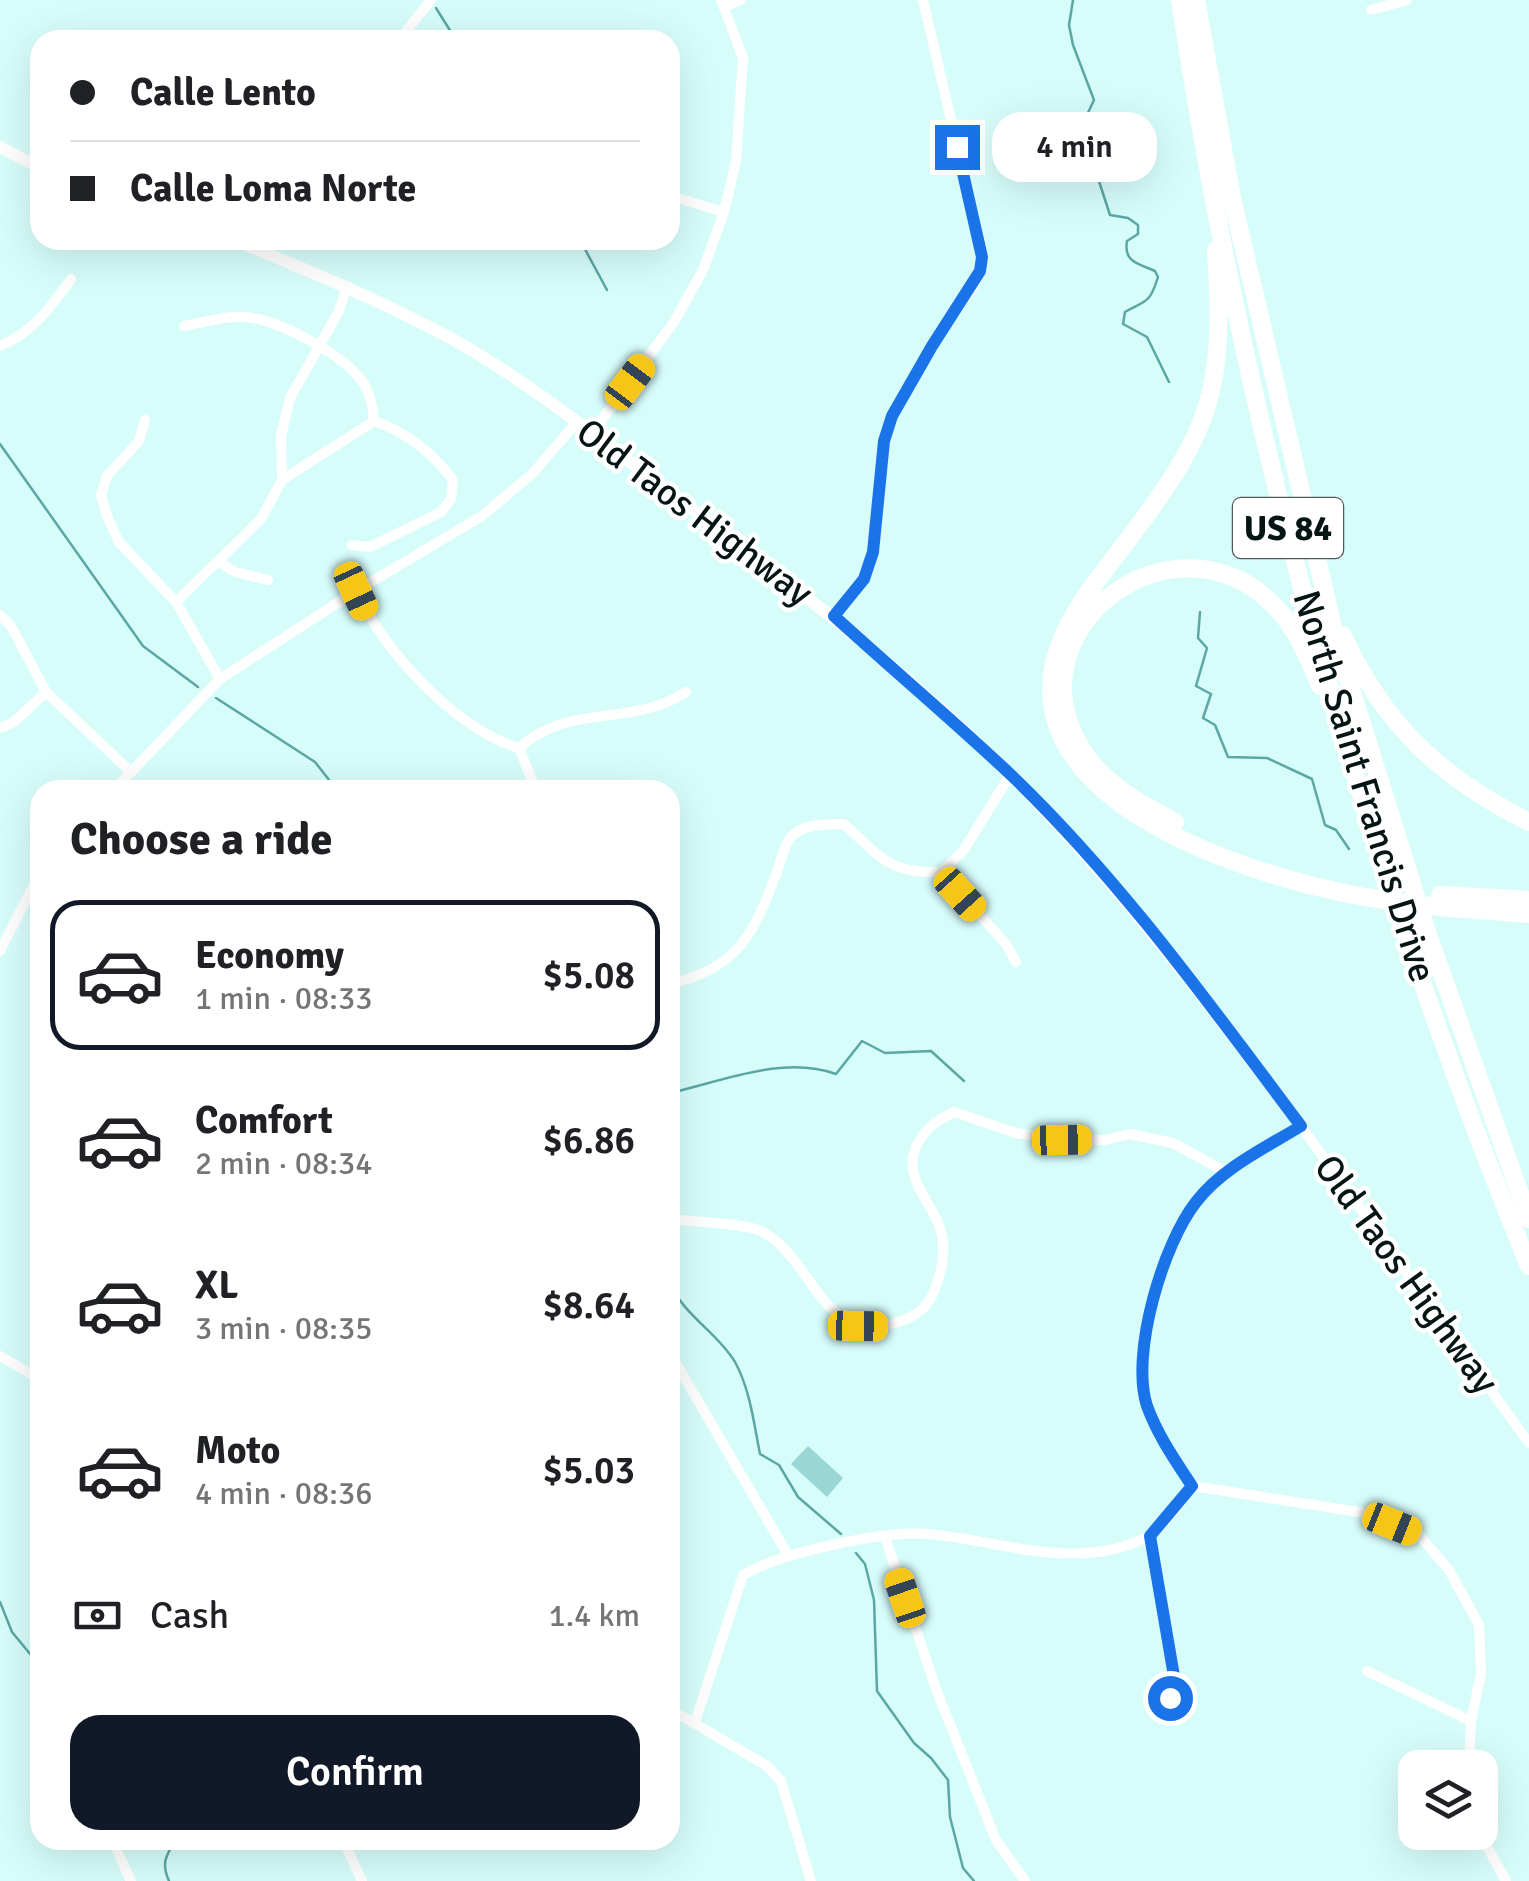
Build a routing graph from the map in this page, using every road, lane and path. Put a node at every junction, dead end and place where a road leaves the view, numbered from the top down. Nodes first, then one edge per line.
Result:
1 (432, 0) edge
2 (741, 0) edge
3 (923, 0) edge
4 (1180, 0) edge
5 (1196, 0) edge
6 (1407, 0) edge
7 (722, 3) edge
8 (1370, 10) dead end
9 (407, 30) edge
10 (0, 147) edge
11 (30, 163) edge
12 (1211, 180) junction
13 (680, 199) edge
14 (724, 212) junction
15 (259, 250) edge
16 (71, 280) dead end
17 (347, 286) junction
18 (184, 326) dead end
19 (0, 346) edge
20 (320, 347) junction
21 (145, 420) dead end
22 (374, 421) junction
23 (577, 422) junction
24 (592, 433) junction
25 (282, 480) junction
26 (352, 545) dead end
27 (219, 562) junction
28 (268, 580) dead end
29 (1321, 582) junction
30 (356, 591) junction
31 (176, 602) junction
32 (0, 615) edge
33 (834, 616) junction
34 (220, 679) junction
35 (46, 692) junction
36 (686, 692) dead end
37 (0, 728) edge
38 (519, 748) junction
39 (1355, 770) junction
40 (130, 772) junction
41 (1010, 774) junction
42 (123, 780) edge
43 (532, 780) edge
44 (1529, 822) edge
45 (941, 872) junction
46 (30, 892) edge
47 (1529, 900) edge
48 (1529, 914) edge
49 (0, 950) edge
50 (1016, 962) dead end
51 (680, 982) edge
52 (1301, 1126) junction
53 (1226, 1172) junction
54 (1529, 1219) edge
55 (680, 1220) edge
56 (1529, 1266) edge
57 (0, 1356) edge
58 (680, 1370) edge
59 (30, 1374) edge
60 (1529, 1442) edge
61 (1192, 1486) junction
62 (1150, 1536) junction
63 (884, 1537) junction
64 (788, 1555) junction
65 (1368, 1671) dead end
66 (1170, 1698) dead end
67 (680, 1714) edge
68 (1471, 1721) junction
69 (695, 1722) junction
70 (1470, 1750) edge
71 (116, 1850) edge
72 (348, 1850) edge
73 (1487, 1850) edge
74 (130, 1881) edge
75 (362, 1881) edge
76 (811, 1881) edge
77 (1024, 1881) edge
78 (1506, 1881) edge

1 - 9 street
2 - 7 street
3 - 33 street
4 - 12 highway, North Saint Francis Drive / US 84
5 - 29 highway, North Saint Francis Drive / US 84
6 - 8 street
7 - 14 street
10 - 11 street
12 - 39 highway, North Saint Francis Drive / US 84
12 - 48 highway
13 - 14 street
14 - 24 street
15 - 17 street, Old Taos Highway
16 - 19 street
17 - 20 street
17 - 23 street, Old Taos Highway
18 - 20 street
20 - 22 street
20 - 25 street
21 - 31 street
22 - 25 street
22 - 26 street
23 - 24 street, Old Taos Highway
23 - 30 street
24 - 33 street, Old Taos Highway
25 - 27 street
27 - 28 street
27 - 31 street
29 - 44 highway
29 - 54 highway, North Saint Francis Drive / US 84
30 - 34 street
30 - 38 street
31 - 34 street
32 - 35 street
33 - 41 street, Old Taos Highway
34 - 40 street
35 - 37 street
35 - 40 street
36 - 38 street
38 - 43 street
39 - 47 highway
39 - 56 highway, North Saint Francis Drive / US 84
40 - 42 street
41 - 45 street
41 - 52 street, Old Taos Highway
45 - 50 street
45 - 51 street
46 - 49 street
52 - 53 street
52 - 60 street, Old Taos Highway
53 - 55 street
53 - 61 street
57 - 59 street
58 - 64 street
61 - 62 street
61 - 68 street
62 - 63 street
62 - 66 street
63 - 64 street
63 - 77 street
64 - 69 street
65 - 68 street
67 - 69 street
68 - 70 street
69 - 76 street
71 - 74 street
72 - 75 street
73 - 78 street

